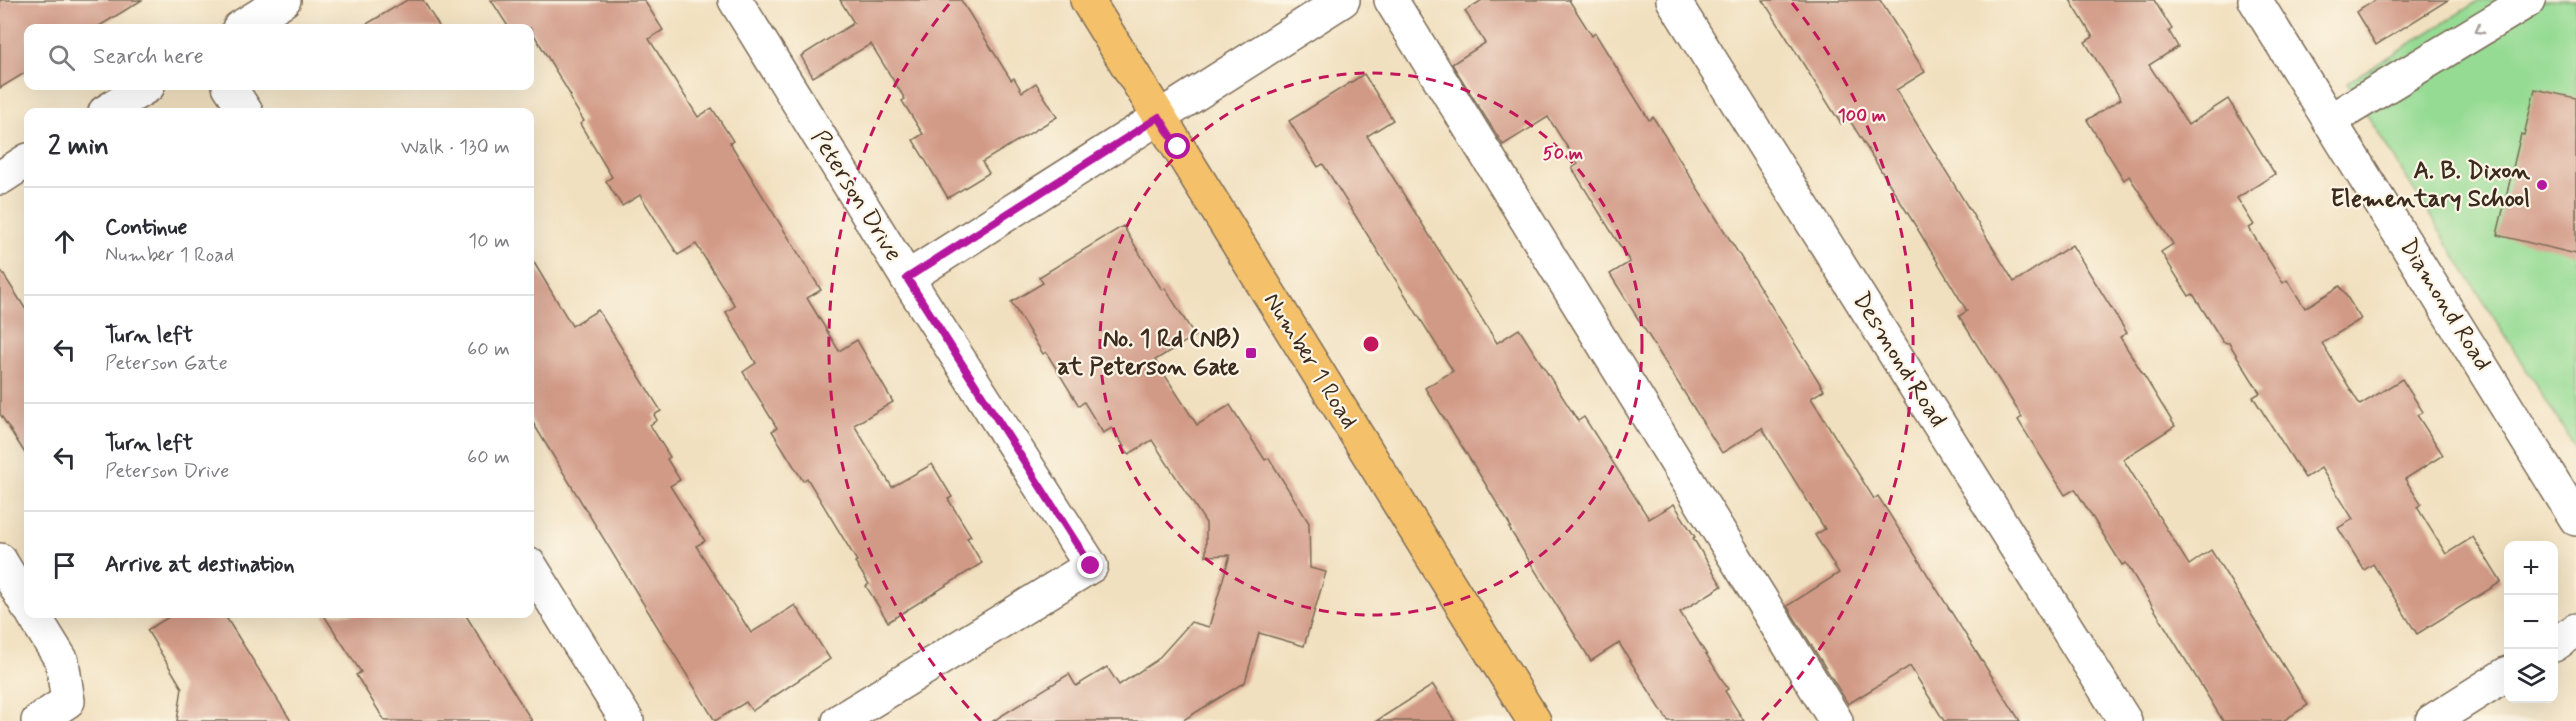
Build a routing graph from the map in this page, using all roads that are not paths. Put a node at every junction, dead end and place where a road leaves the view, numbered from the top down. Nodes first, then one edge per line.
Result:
1 (284, 0) edge
2 (735, 0) edge
3 (1086, 0) edge
4 (1343, 0) edge
5 (1391, 0) edge
6 (1673, 0) edge
7 (2255, 0) edge
8 (2529, 0) edge
9 (245, 24) edge
10 (141, 90) edge
11 (232, 90) edge
12 (112, 108) edge
13 (243, 108) edge
14 (1159, 117) junction
15 (2329, 121) junction
16 (24, 163) edge
17 (0, 178) edge
18 (907, 278) junction
19 (2576, 519) edge
20 (0, 560) edge
21 (534, 571) edge
22 (24, 600) edge
23 (35, 618) edge
24 (2576, 630) edge
25 (2558, 642) edge
26 (2504, 676) edge
27 (38, 721) edge
28 (627, 721) edge
29 (839, 721) edge
30 (1534, 721) edge
31 (1836, 721) edge
32 (2125, 721) edge
33 (2432, 721) edge

1 - 9 street
2 - 18 street, Peterson Drive
3 - 14 main road, Number 1 Road
4 - 14 street
5 - 31 street
6 - 32 street, Desmond Road
7 - 15 street, Diamond Road
8 -> 15 street
10 - 12 street
11 - 13 street
14 - 18 street
14 - 30 main road, Number 1 Road
15 - 19 street, Diamond Road
16 - 17 street
18 - 29 street, Peterson Drive
20 - 22 street
21 - 28 street
23 - 27 street
24 - 25 street
26 - 33 street

